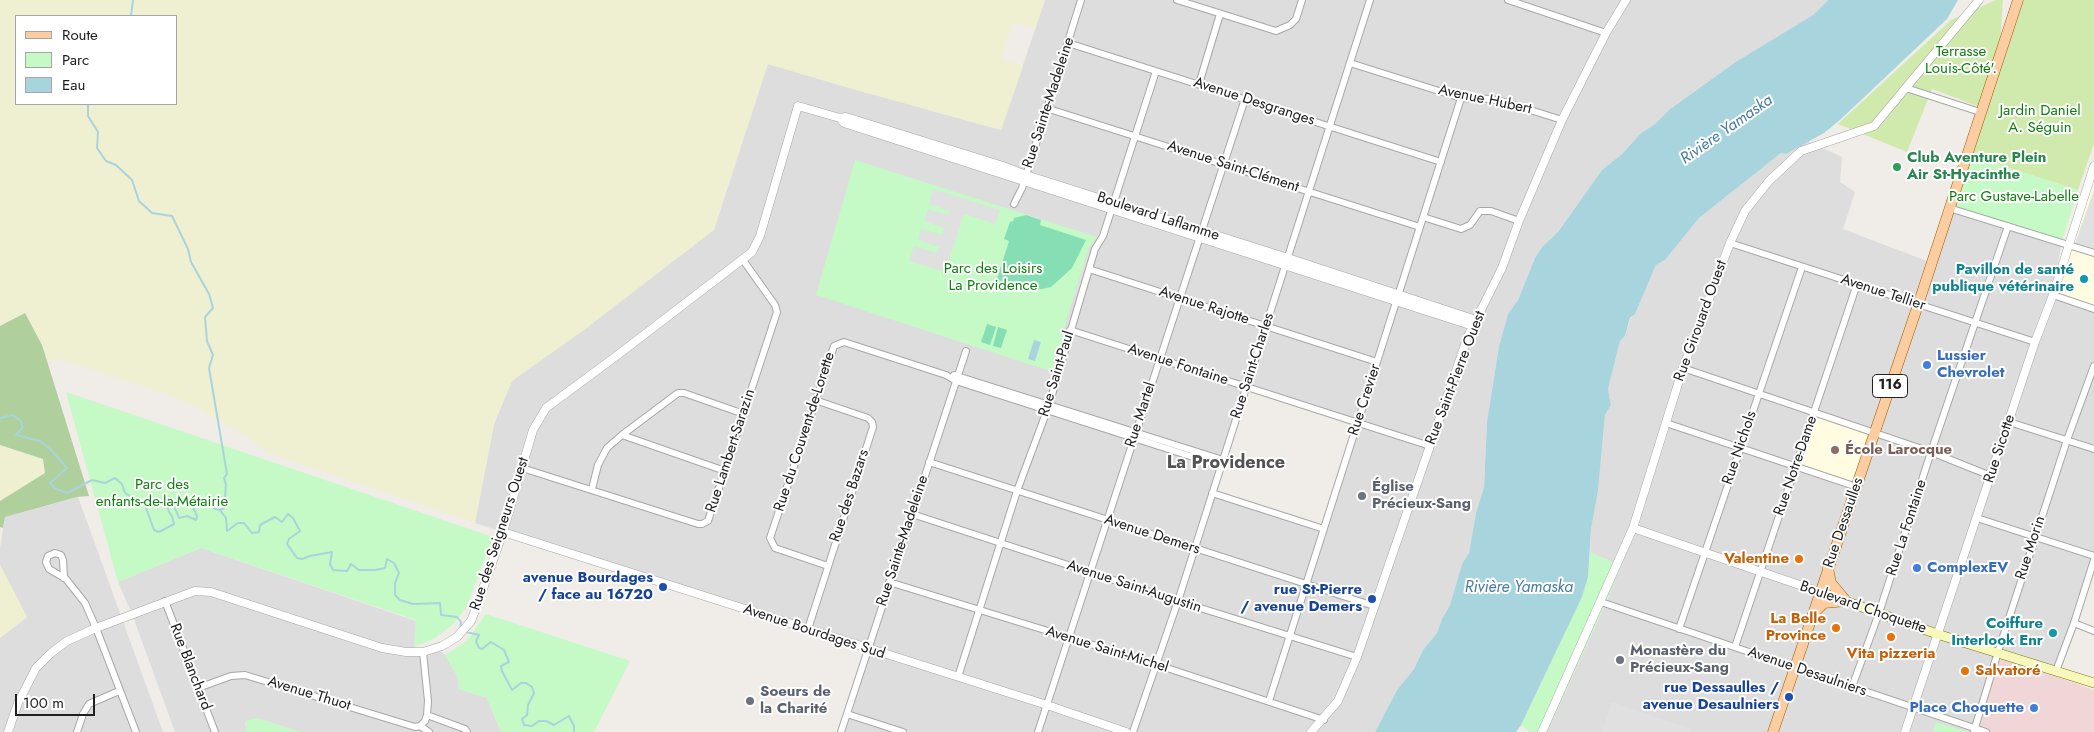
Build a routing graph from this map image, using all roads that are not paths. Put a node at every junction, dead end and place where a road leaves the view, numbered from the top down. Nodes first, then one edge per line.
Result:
1 (1081, 0) edge
2 (1177, 0) edge
3 (1302, 0) edge
4 (1370, 0) edge
5 (1508, 0) edge
6 (1626, 0) edge
7 (1979, 0) edge
8 (2018, 0) edge
9 (1220, 14) junction
10 (1606, 33) junction
11 (1068, 43) junction
12 (1350, 63) junction
13 (1156, 71) junction
14 (1199, 84) junction
15 (1906, 88) junction
16 (1461, 98) junction
17 (1245, 99) junction
18 (798, 106) joint
19 (1046, 108) junction
20 (1980, 112) junction
21 (1562, 120) junction
22 (1330, 126) junction
23 (1135, 136) junction
24 (1441, 162) junction
25 (1223, 164) junction
26 (2094, 166) edge
27 (1024, 178) junction
28 (1309, 192) junction
29 (1014, 204) dead end
30 (1112, 205) junction
31 (1949, 208) junction
32 (1423, 217) junction
33 (1519, 221) junction
34 (2008, 226) junction
35 (1420, 227) junction
36 (1201, 234) junction
37 (1730, 243) junction
38 (2068, 245) junction
39 (2094, 253) edge
40 (742, 260) junction
41 (1287, 261) junction
42 (1802, 266) junction
43 (1089, 268) junction
44 (1857, 284) junction
45 (2053, 294) junction
46 (1179, 298) junction
47 (1397, 298) junction
48 (1918, 305) junction
49 (2094, 309) edge
50 (1474, 323) junction
51 (1975, 323) junction
52 (1266, 326) junction
53 (1070, 330) junction
54 (2036, 342) junction
55 (966, 351) dead end
56 (1160, 359) junction
57 (1377, 362) junction
58 (2094, 366) edge
59 (1683, 368) junction
60 (957, 378) junction
61 (1246, 387) junction
62 (1758, 394) junction
63 (815, 400) junction
64 (1048, 407) junction
65 (1813, 413) junction
66 (744, 414) junction
67 (1358, 422) junction
68 (2009, 422) junction
69 (1666, 424) junction
70 (1874, 434) junction
71 (622, 435) junction
72 (1135, 435) junction
73 (2066, 440) junction
74 (1430, 446) junction
75 (1740, 448) junction
76 (2094, 449) edge
77 (1931, 452) junction
78 (929, 462) junction
79 (1222, 463) junction
80 (1795, 467) junction
81 (522, 468) junction
82 (725, 470) junction
83 (1991, 476) junction
84 (1857, 487) junction
85 (592, 489) junction
86 (1017, 491) junction
87 (1212, 493) junction
88 (912, 514) junction
89 (1977, 518) junction
90 (1106, 520) junction
91 (1633, 528) junction
92 (1324, 529) junction
93 (503, 532) junction
94 (2035, 536) junction
95 (1000, 543) junction
96 (1194, 549) junction
97 (1705, 553) junction
98 (2094, 556) edge
99 (2094, 560) edge
100 (828, 566) junction
101 (1828, 568) junction
102 (1090, 572) junction
103 (1760, 572) junction
104 (64, 578) dead end
105 (889, 582) junction
106 (1306, 584) junction
107 (1820, 592) junction
108 (1178, 601) junction
109 (1846, 601) junction
110 (165, 602) junction
111 (1601, 602) junction
112 (1374, 606) junction
113 (979, 610) junction
114 (1879, 613) junction
115 (1812, 616) junction
116 (2074, 623) junction
117 (96, 628) junction
118 (1679, 629) junction
119 (808, 630) junction
120 (2094, 631) edge
121 (1937, 634) junction
122 (1290, 636) junction
123 (1068, 638) junction
124 (1735, 647) junction
125 (868, 649) junction
126 (423, 652) junction
127 (1998, 652) junction
128 (1357, 656) junction
129 (1155, 664) junction
130 (1794, 668) junction
131 (2056, 671) junction
132 (958, 678) junction
133 (2094, 683) edge
134 (1852, 687) junction
135 (198, 688) junction
136 (119, 691) junction
137 (1269, 701) junction
138 (1047, 705) junction
139 (1913, 708) junction
140 (847, 714) junction
141 (427, 715) junction
142 (1324, 720) junction
143 (420, 726) junction
144 (1975, 730) edge
145 (8, 732) edge
146 (78, 732) edge
147 (136, 732) edge
148 (215, 732) edge
149 (429, 732) edge
150 (468, 732) edge
151 (841, 732) edge
152 (904, 732) edge
153 (1038, 732) edge
154 (1126, 732) edge
155 (1133, 732) edge
156 (1311, 732) edge
157 (1542, 732) edge
158 (1773, 732) edge
159 (1905, 732) edge
160 (1986, 732) edge

1 - 11 street, Rue Sainte-Madeleine
2 - 9 street
3 - 9 street
4 - 12 street, Rue Saint-Charles
5 - 10 street
6 - 10 street, Rue Saint-Pierre Ouest
7 - 15 street, Rue Girouard Ouest
8 - 20 main road, Rue Dessaulles / 116
9 - 14 street
10 - 21 street, Rue Saint-Pierre Ouest
11 - 13 street, Avenue Desgranges
11 - 19 street, Rue Sainte-Madeleine
12 - 16 street, Avenue Hubert
12 - 22 street, Rue Saint-Charles
13 - 14 street, Avenue Desgranges
13 - 23 street, Rue Saint-Paul
14 - 17 street, Avenue Desgranges
15 - 20 street
15 - 37 street, Rue Girouard Ouest
16 - 21 street, Avenue Hubert
16 - 24 street, Rue Crevier
17 - 22 street, Avenue Desgranges
17 - 25 street, Rue Martel
18 - 27 street, Boulevard Laflamme
18 - 40 street, Rue des Seigneurs Ouest
19 - 23 street, Avenue Saint-Clément
19 - 27 street, Rue Sainte-Madeleine
20 - 31 main road, Rue Dessaulles / 116
21 - 33 street, Rue Saint-Pierre Ouest
22 - 24 street, Avenue Desgranges
22 - 28 street, Rue Saint-Charles
23 - 25 street, Avenue Saint-Clément
23 - 30 street, Rue Saint-Paul
24 - 32 street, Rue Crevier
25 - 28 street, Avenue Saint-Clément
25 - 36 street, Rue Martel
26 - 38 street, Rue Sicotte
27 - 29 street, Rue Sainte-Madeleine
27 - 30 street, Boulevard Laflamme
28 - 35 street, Avenue Saint-Clément
28 - 41 street, Rue Saint-Charles
30 - 36 street, Boulevard Laflamme
30 - 43 street, Rue Saint-Paul
31 - 34 street
31 - 48 main road, Rue Dessaulles / 116
32 - 33 street
32 - 35 street, Rue Crevier
33 - 50 street, Rue Saint-Pierre Ouest
34 - 38 street
34 - 51 street, Rue La Fontaine
35 - 47 street, Rue Crevier
36 - 41 street, Boulevard Laflamme
36 - 46 street, Rue Martel
37 - 42 street, Avenue Tellier
37 - 59 street, Rue Girouard Ouest
38 - 39 street
38 - 45 street, Rue Sicotte
40 - 66 street, Rue Lambert-Sarazin
40 - 81 street, Rue des Seigneurs Ouest
41 - 47 street, Boulevard Laflamme
41 - 52 street, Rue Saint-Charles
42 - 44 street, Avenue Tellier
42 - 62 street, Rue Nichols
43 - 46 street, Avenue Rajotte
43 - 53 street, Rue Saint-Paul
44 - 48 street, Avenue Tellier
44 - 65 street, Rue Notre-Dame
45 - 49 street
45 - 54 street, Rue Sicotte
46 - 52 street, Avenue Rajotte
46 - 56 street, Rue Martel
47 - 50 street, Boulevard Laflamme
47 - 57 street, Rue Crevier
48 - 51 street, Avenue Tellier
48 - 70 main road, Rue Dessaulles / 116
50 - 74 street, Rue Saint-Pierre Ouest
51 - 54 street, Avenue Tellier
51 - 77 street, Rue La Fontaine
52 - 57 street, Avenue Rajotte
52 - 61 street, Rue Saint-Charles
53 - 56 street, Avenue Fontaine
53 - 64 street, Rue Saint-Paul
54 - 68 street, Rue Sicotte
55 - 60 street, Rue Sainte-Madeleine
56 - 61 street, Avenue Fontaine
56 - 72 street, Rue Martel
57 - 67 street, Rue Crevier
58 - 73 street, Rue Morin
59 - 62 street
59 - 69 street, Rue Girouard Ouest
60 - 63 street, Rue du Couvent-de-Lorette
60 - 64 street, Rue du Couvent-de-Lorette
60 - 78 street, Rue Sainte-Madeleine
61 - 67 street, Avenue Fontaine
61 - 79 street, Rue Saint-Charles
62 - 65 street
62 - 75 street, Rue Nichols
63 - 100 street, Rue du Couvent-de-Lorette
63 - 100 street, Rue des Bazars
64 - 72 street, Rue du Couvent-de-Lorette
64 - 86 street, Rue Saint-Paul
65 - 70 street
65 - 80 street, Rue Notre-Dame
66 - 71 street
66 - 82 street, Rue Lambert-Sarazin
67 - 74 street, Avenue Fontaine
67 - 92 street, Rue Crevier
68 - 73 street
68 - 83 street, Rue Sicotte
69 - 75 street
69 - 91 street, Rue Girouard Ouest
70 - 77 street
70 - 84 main road, Rue Dessaulles / 116
71 - 82 street
71 - 85 street
72 - 79 street, Rue du Couvent-de-Lorette
72 - 90 street, Rue Martel
73 - 76 street
73 - 94 street, Rue Morin
74 - 112 street, Rue Saint-Pierre Ouest
75 - 80 street
75 - 97 street, Rue Nichols
77 - 83 street
77 - 114 street, Rue La Fontaine
78 - 86 street, Avenue Demers
78 - 88 street, Rue Sainte-Madeleine
79 - 87 street, Rue Saint-Charles
80 - 84 street
80 - 103 street, Rue Notre-Dame
81 - 85 street, Rue Lambert-Sarazin
81 - 93 street, Rue des Seigneurs Ouest
82 - 85 street, Rue Lambert-Sarazin
83 - 89 street, Rue Sicotte
84 - 101 main road, Rue Dessaulles / 116
86 - 90 street, Avenue Demers
86 - 95 street, Rue Saint-Paul
87 - 92 street
87 - 96 street, Rue Saint-Charles
88 - 95 street, Avenue Saint-Augustin
88 - 105 street, Rue Sainte-Madeleine
89 - 94 street
89 - 121 street, Rue Sicotte
90 - 96 street, Avenue Demers
90 - 102 street, Rue Martel
91 - 97 street, Boulevard Choquette
91 - 111 street, Rue Girouard Ouest
92 - 106 street, Rue Crevier
93 - 119 street, Avenue Bourdages Sud
93 - 126 street, Rue des Seigneurs Ouest
94 - 98 street
94 - 127 street, Rue Morin
95 - 102 street, Avenue Saint-Augustin
95 - 113 street, Rue Saint-Paul
96 - 106 street, Avenue Demers
96 - 108 street, Rue Saint-Charles
97 - 103 street, Boulevard Choquette
97 - 118 street, Rue Nichols
99 - 116 street
100 - 119 street, Rue des Bazars
101 - 107 main road, Rue Dessaulles / 116
101 - 109 main road
102 - 108 street, Avenue Saint-Augustin
102 - 123 street, Rue Martel
103 - 107 street, Boulevard Choquette
103 - 124 street, Rue Notre-Dame
104 - 117 street
105 - 113 street, Avenue Saint-Michel
105 - 125 street, Rue Sainte-Madeleine
106 - 112 street, Avenue Demers
106 - 122 street, Rue Crevier
107 - 109 main road, Boulevard Choquette
107 - 115 main road, Rue Dessaulles / 116
108 - 122 street, Avenue Saint-Augustin
108 - 129 street, Rue Saint-Charles
109 - 114 main road, Boulevard Choquette
109 - 115 main road
110 - 117 street, Rue des Seigneurs Ouest
110 - 126 street, Rue des Seigneurs Ouest
110 - 135 street, Rue Blanchard
111 - 118 street, Avenue Desaulniers
111 - 157 street, Rue Girouard Ouest
112 - 128 street, Rue Saint-Pierre Ouest
113 - 123 street, Avenue Saint-Michel
113 - 132 street, Rue Saint-Paul
114 - 121 main road, Boulevard Choquette
114 - 134 street, Rue La Fontaine
115 - 130 main road, Rue Dessaulles / 116
116 - 120 street
116 - 131 street
117 - 136 street
117 - 145 street, Rue des Seigneurs Ouest
118 - 124 street, Avenue Desaulniers
119 - 125 street, Avenue Bourdages Sud
121 - 127 main road, Boulevard Choquette
121 - 139 street, Rue Sicotte
122 - 128 street, Avenue Saint-Augustin
122 - 137 street, Rue Crevier
123 - 129 street, Avenue Saint-Michel
123 - 138 street, Rue Martel
124 - 130 street, Avenue Desaulniers
125 - 132 street, Avenue Bourdages Sud
125 - 140 street, Rue Sainte-Madeleine
126 - 141 street
127 - 131 main road, Boulevard Choquette
127 - 144 street, Rue Morin
128 - 142 street, Rue Saint-Pierre Ouest
129 - 137 street, Avenue Saint-Michel
129 - 155 street, Rue Saint-Charles
130 - 134 street, Avenue Desaulniers
130 - 158 main road, Rue Dessaulles / 116
131 - 133 main road, Boulevard Choquette
132 - 138 street, Avenue Bourdages Sud
134 - 139 street, Avenue Desaulniers
135 - 143 street, Avenue Thuot
135 - 148 street, Rue Blanchard
136 - 146 street
136 - 147 street
137 - 142 street, Avenue Saint-Michel
138 - 153 street, Rue Martel
138 - 154 street, Avenue Bourdages Sud
139 - 144 street, Avenue Desaulniers
139 - 159 street, Rue Sicotte
140 - 151 street, Rue Sainte-Madeleine
140 - 152 street
141 - 143 street
141 - 150 street
142 - 156 street, Rue Saint-Pierre Ouest
143 - 149 street, Avenue Thuot
144 - 160 street, Avenue Desaulniers

